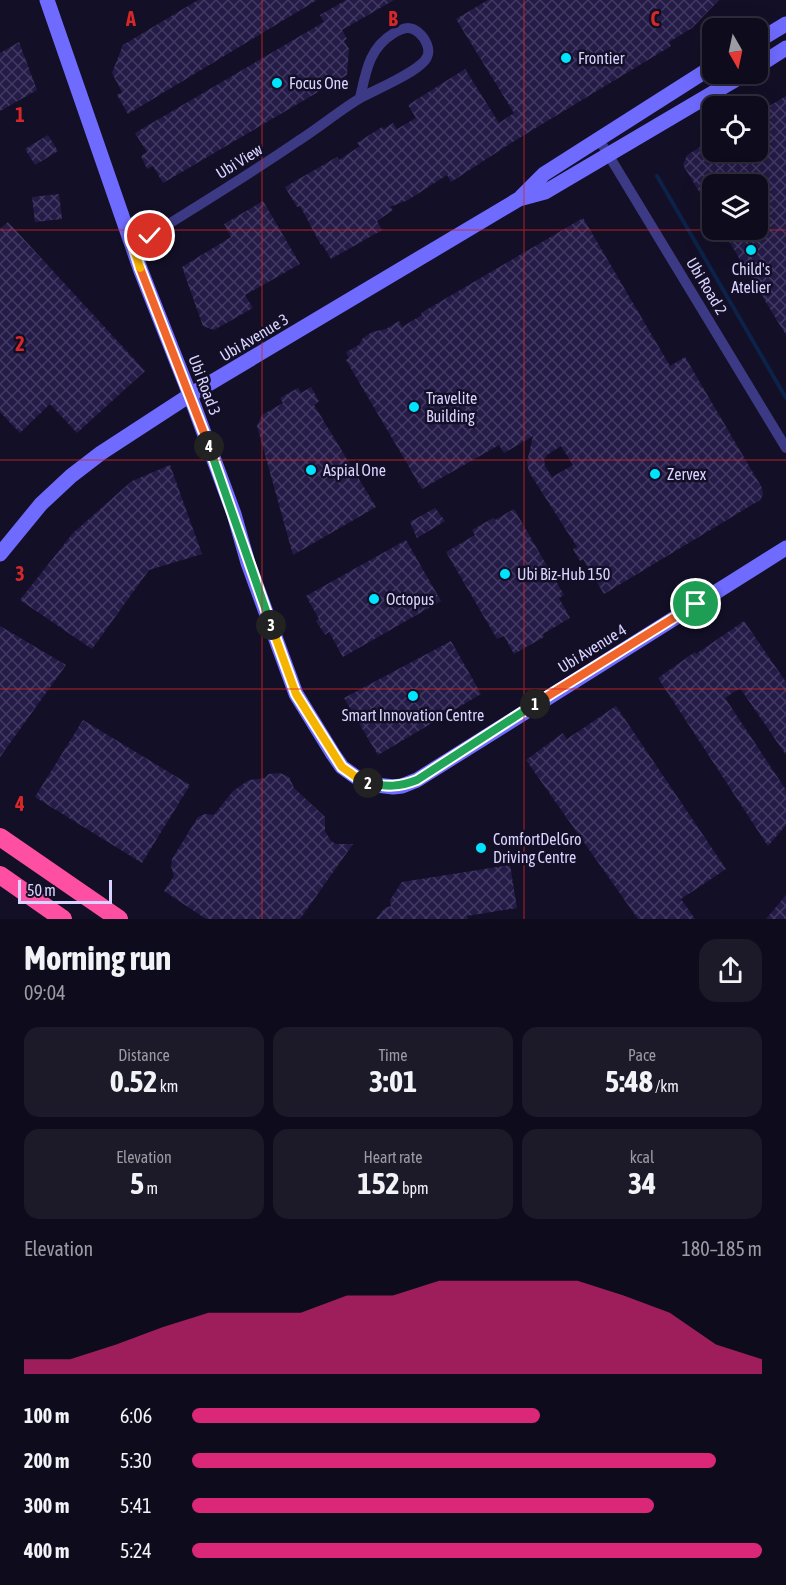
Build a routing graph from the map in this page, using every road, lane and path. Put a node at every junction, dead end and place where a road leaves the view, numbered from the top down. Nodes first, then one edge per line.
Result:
1 (47, 0) edge
2 (786, 24) edge
3 (768, 35) edge
4 (786, 48) edge
5 (768, 60) edge
6 (702, 74) edge
7 (728, 84) edge
8 (360, 98) junction
9 (600, 141) junction
10 (609, 154) junction
11 (519, 199) junction
12 (133, 246) junction
13 (190, 395) junction
14 (786, 448) edge
15 (786, 548) edge
16 (0, 554) edge
17 (383, 786) joint
18 (0, 837) edge
19 (0, 875) edge
20 (63, 919) edge
21 (119, 919) edge

1 - 12 street, Ubi Road 3
2 - 3 street
4 - 5 street
6 - 9 street, Ubi Avenue 3
7 - 10 street, Ubi Avenue 3
8 - 8 street, Ubi View
8 - 12 street, Ubi View
9 - 10 street, Ubi Road 2
9 - 11 street, Ubi Avenue 3
10 - 11 street, Ubi Avenue 3
10 - 14 street, Ubi Road 2
11 - 13 street, Ubi Avenue 3
12 - 13 street, Ubi Road 3
13 - 16 street, Ubi Avenue 3
13 - 17 street, Ubi Road 3
15 - 17 street, Ubi Avenue 4
18 - 21 highway
19 - 20 highway

